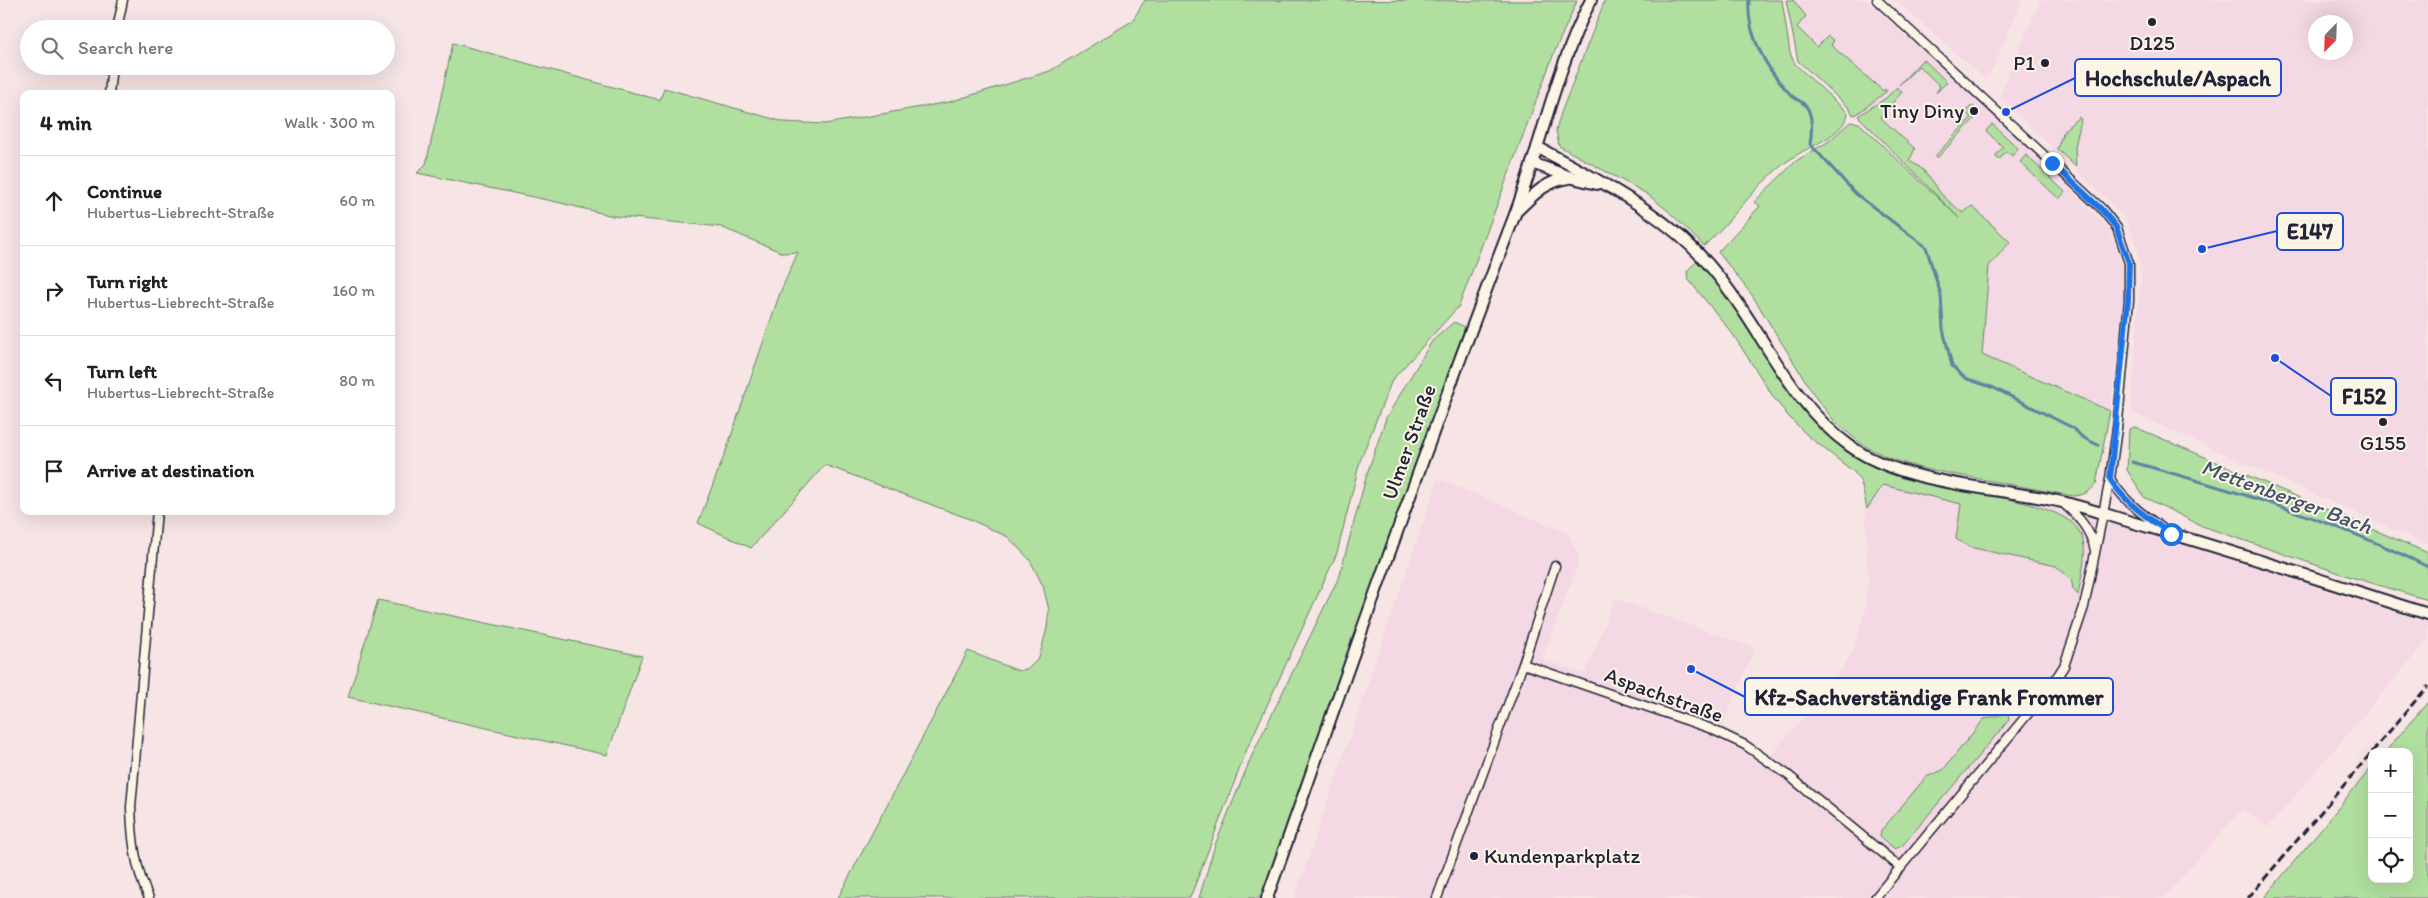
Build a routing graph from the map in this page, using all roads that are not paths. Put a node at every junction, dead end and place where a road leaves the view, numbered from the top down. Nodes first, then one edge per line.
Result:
1 (123, 0) edge
2 (1591, 0) edge
3 (1877, 0) edge
4 (119, 20) edge
5 (111, 75) edge
6 (109, 90) edge
7 (1537, 147) junction
8 (1532, 163) junction
9 (1573, 178) junction
10 (1604, 186) junction
11 (1515, 213) junction
12 (2110, 479) junction
13 (2061, 502) junction
14 (2103, 514) junction
15 (157, 515) edge
16 (2171, 534) junction
17 (2096, 552) junction
18 (1555, 566) dead end
19 (2428, 614) edge
20 (1524, 664) junction
21 (1901, 868) junction
22 (149, 898) edge
23 (1267, 898) edge
24 (1437, 898) edge
25 (1875, 898) edge

1 - 4 street
2 - 7 main road, Ulmer Straße
3 - 12 street
5 - 6 street
7 - 8 main road, Ulmer Straße
7 - 10 main road
8 - 9 main road
8 - 11 main road, Ulmer Straße
9 - 10 main road
9 - 11 main road
10 - 13 main road
11 - 23 main road, Ulmer Straße
12 - 14 street
12 - 16 street
13 - 14 main road
13 - 17 street
14 - 16 main road
14 - 17 street
15 - 22 street
16 - 19 main road
17 - 21 street
18 - 20 street
20 - 21 street, Aspachstraße
20 - 24 street
21 - 25 street

